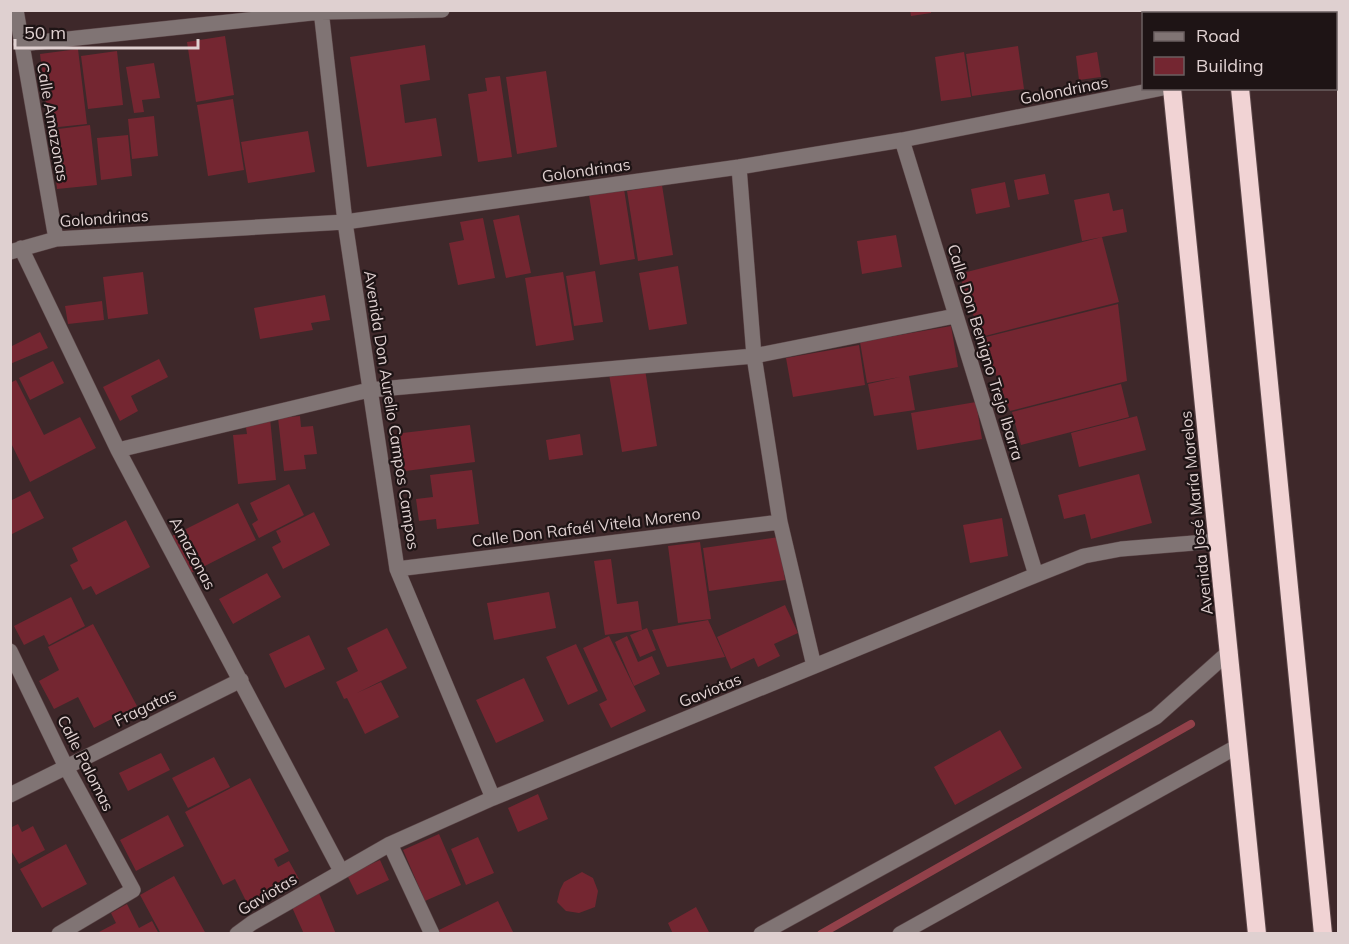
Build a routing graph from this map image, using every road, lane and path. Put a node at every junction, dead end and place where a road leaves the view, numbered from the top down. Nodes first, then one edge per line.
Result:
1 (16, 10) edge
2 (442, 10) edge
3 (321, 11) edge
4 (21, 44) junction
5 (1153, 90) edge
6 (1172, 90) edge
7 (1240, 90) edge
8 (902, 140) junction
9 (739, 167) junction
10 (345, 222) junction
11 (56, 239) junction
12 (16, 250) edge
13 (955, 316) junction
14 (754, 356) junction
15 (369, 390) junction
16 (118, 450) junction
17 (780, 522) junction
18 (1218, 541) junction
19 (397, 569) junction
20 (1036, 575) junction
21 (10, 651) edge
22 (1230, 651) junction
23 (814, 666) junction
24 (241, 680) junction
25 (1238, 746) junction
26 (66, 766) junction
27 (10, 795) edge
28 (493, 798) junction
29 (390, 844) junction
30 (341, 871) junction
31 (59, 933) edge
32 (237, 933) edge
33 (432, 933) edge
34 (761, 933) edge
35 (900, 933) edge
36 (1257, 933) edge
37 (1323, 933) edge

1 - 4 street, Calle Amazonas
2 - 3 street
3 - 4 street
3 - 10 street, Avenida Don Aurelio Campos Campos
4 - 11 street, Calle Amazonas
5 - 8 street, Golondrinas
6 - 18 highway, Avenida José María Morelos
7 - 37 highway
8 - 9 street, Golondrinas
8 - 13 street, Calle Don Benigno Trejo Ibarra
9 - 10 street, Golondrinas
9 - 14 street
10 - 11 street, Golondrinas
10 - 15 street, Avenida Don Aurelio Campos Campos
11 - 12 street, Golondrinas
12 - 16 street, Amazonas
13 - 14 street
13 - 20 street, Calle Don Benigno Trejo Ibarra
14 - 15 street
14 - 17 street
15 - 16 street
15 - 19 street, Avenida Don Aurelio Campos Campos
16 - 24 street, Amazonas
17 - 19 street, Calle Don Rafaél Vitela Moreno
17 - 23 street
18 - 20 street, Gaviotas
18 - 22 highway, Avenida José María Morelos
19 - 28 street, Avenida Don Aurelio Campos Campos
20 - 23 street, Gaviotas
21 - 26 street, Calle Palomas
22 - 25 highway, Avenida José María Morelos
22 - 34 street
23 - 28 street, Gaviotas
24 - 26 street, Fragatas
24 - 30 street, Amazonas
25 - 35 street
25 - 36 highway, Avenida José María Morelos
26 - 27 street, Fragatas
26 - 31 street, Calle Palomas
28 - 29 street, Gaviotas
29 - 30 street, Gaviotas
29 - 33 street
30 - 32 street, Gaviotas

